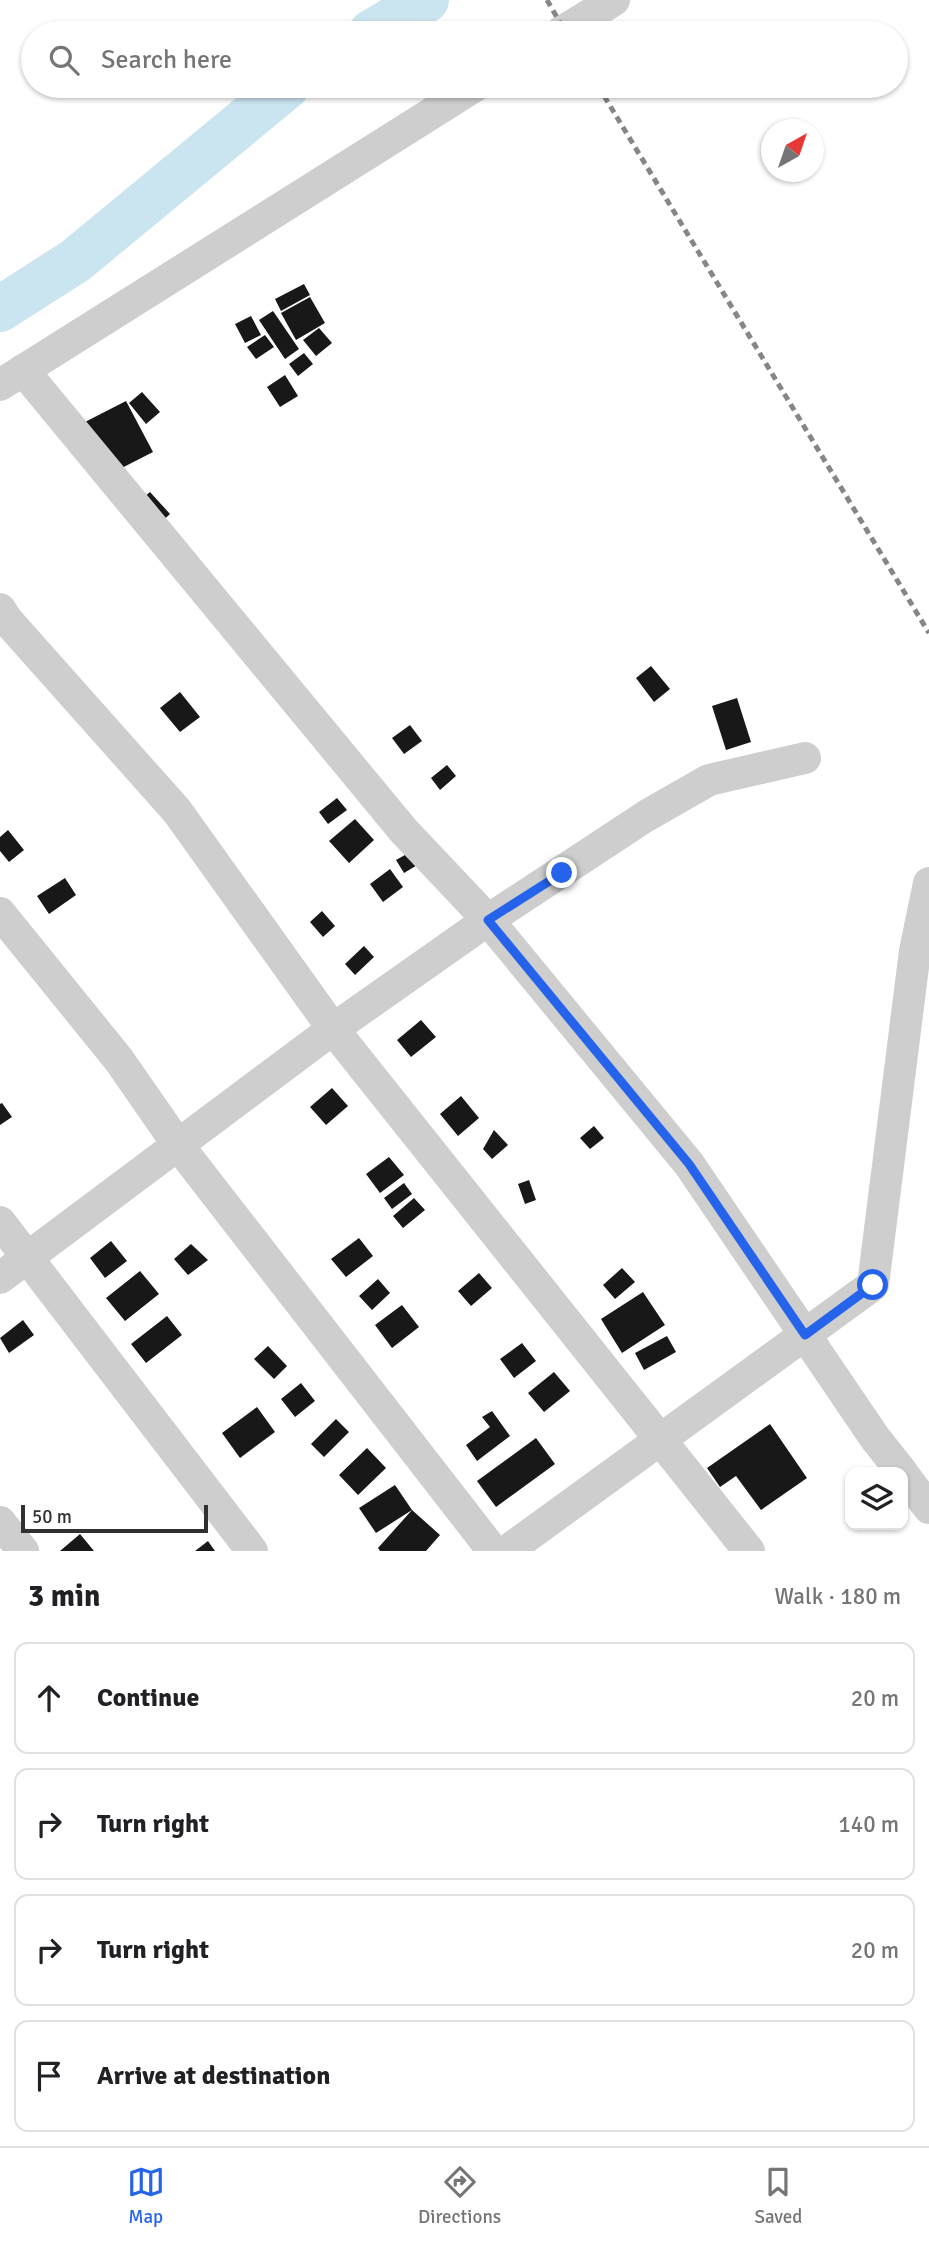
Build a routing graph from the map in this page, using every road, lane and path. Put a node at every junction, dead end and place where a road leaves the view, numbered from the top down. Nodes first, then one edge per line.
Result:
1 (614, 0) edge
2 (580, 21) edge
3 (456, 98) edge
4 (11, 378) edge
5 (0, 609) edge
6 (805, 758) dead end
7 (929, 883) edge
8 (0, 913) edge
9 (488, 920) junction
10 (333, 1029) junction
11 (178, 1145) junction
12 (0, 1222) edge
13 (27, 1258) junction
14 (0, 1278) edge
15 (805, 1335) junction
16 (660, 1440) junction
17 (897, 1467) edge
18 (908, 1481) edge
19 (929, 1508) edge
20 (0, 1522) edge
21 (23, 1551) edge
22 (252, 1551) edge
23 (493, 1551) edge
24 (507, 1551) edge
25 (749, 1551) edge

1 - 2 street
3 - 4 street
4 - 9 street
5 - 10 street
6 - 9 street
7 - 15 street
8 - 11 street
9 - 10 street
9 - 15 street
10 - 11 street
10 - 16 street
11 - 13 street
11 - 23 street
12 - 13 street
13 - 14 street
13 - 22 street
15 - 16 street
15 - 17 street
16 - 24 street
16 - 25 street
18 - 19 street
20 - 21 street

